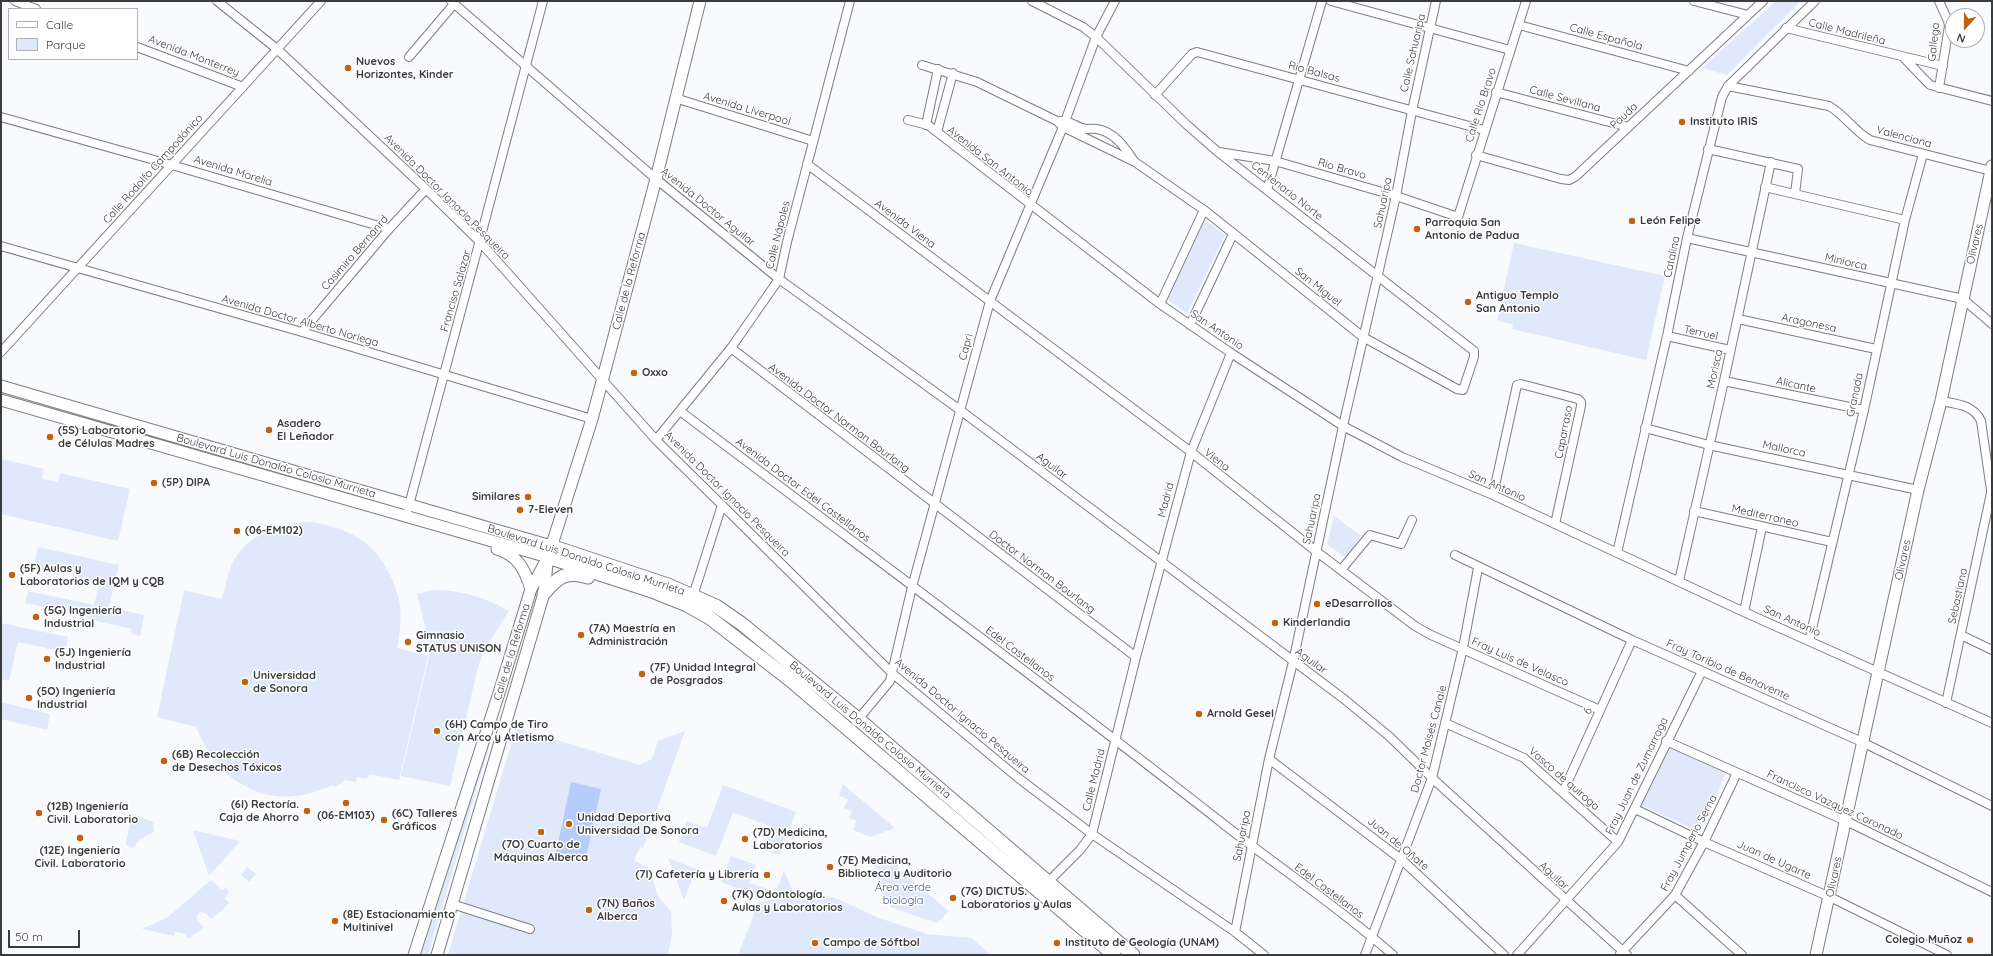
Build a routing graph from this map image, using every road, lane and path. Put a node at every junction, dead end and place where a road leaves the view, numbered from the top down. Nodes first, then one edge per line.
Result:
1 (15, 1) edge
2 (217, 1) edge
3 (321, 1) edge
4 (543, 1) edge
5 (700, 1) edge
6 (850, 1) edge
7 (1032, 1) edge
8 (1115, 1) edge
9 (1322, 1) edge
10 (1331, 1) edge
11 (1436, 1) edge
12 (1526, 1) edge
13 (1694, 1) edge
14 (1763, 1) edge
15 (1815, 1) edge
16 (1939, 1) edge
17 (453, 2) edge
18 (33, 8) edge
19 (1748, 16) junction
20 (1518, 25) junction
21 (1430, 27) junction
22 (1786, 28) junction
23 (1096, 37) junction
24 (138, 47) edge
25 (277, 49) junction
26 (1510, 50) junction
27 (409, 57) dead end
28 (1902, 57) junction
29 (922, 66) dead end
30 (1943, 66) junction
31 (526, 67) junction
32 (938, 69) junction
33 (1689, 71) junction
34 (953, 73) junction
35 (1299, 80) junction
36 (1728, 86) junction
37 (243, 87) junction
38 (1939, 88) junction
39 (1496, 92) junction
40 (1155, 95) junction
41 (675, 98) junction
42 (1992, 101) edge
43 (1412, 111) junction
44 (1, 117) edge
45 (908, 120) dead end
46 (1062, 123) junction
47 (926, 125) junction
48 (1628, 128) junction
49 (1484, 130) junction
50 (937, 132) junction
51 (813, 141) junction
52 (1708, 149) junction
53 (1218, 152) junction
54 (1923, 154) junction
55 (1476, 155) junction
56 (1274, 161) junction
57 (1135, 162) junction
58 (1771, 162) junction
59 (807, 164) junction
60 (172, 165) junction
61 (1991, 168) edge
62 (656, 179) junction
63 (1765, 188) junction
64 (426, 189) junction
65 (1267, 190) junction
66 (1795, 194) junction
67 (1989, 195) edge
68 (1396, 196) junction
69 (1030, 206) junction
70 (1204, 210) junction
71 (1458, 217) joint
72 (1905, 220) junction
73 (389, 229) junction
74 (1233, 234) junction
75 (1687, 238) junction
76 (481, 243) junction
77 (1, 246) edge
78 (1752, 252) junction
79 (78, 268) junction
80 (1378, 276) junction
81 (779, 279) junction
82 (1891, 284) junction
83 (1963, 299) junction
84 (990, 302) junction
85 (1160, 304) junction
86 (1738, 319) junction
87 (1992, 324) edge
88 (1190, 325) junction
89 (302, 332) junction
90 (1667, 336) junction
91 (1363, 337) junction
92 (731, 348) junction
93 (1876, 349) junction
94 (1730, 350) junction
95 (1474, 351) joint
96 (1, 352) edge
97 (1231, 353) junction
98 (445, 376) junction
99 (603, 380) junction
100 (1724, 381) junction
101 (1, 386) edge
102 (1, 400) edge
103 (1942, 400) junction
104 (680, 410) junction
105 (960, 410) junction
106 (1864, 410) junction
107 (592, 419) junction
108 (1343, 426) junction
109 (1645, 428) junction
110 (656, 440) junction
111 (1709, 445) junction
112 (1191, 452) junction
113 (1849, 474) junction
114 (1918, 490) junction
115 (1493, 495) junction
116 (1992, 495) edge
117 (409, 504) junction
118 (934, 504) junction
119 (722, 505) junction
120 (1694, 511) junction
121 (406, 517) junction
122 (1412, 520) dead end
123 (1555, 524) junction
124 (441, 527) junction
125 (1762, 527) junction
126 (1832, 542) junction
127 (550, 552) junction
128 (1317, 552) junction
129 (1617, 553) junction
130 (1455, 556) dead end
131 (1161, 561) junction
132 (1478, 568) junction
133 (1341, 570) junction
134 (1679, 581) junction
135 (912, 587) junction
136 (531, 589) junction
137 (544, 593) junction
138 (693, 596) junction
139 (1744, 612) junction
140 (710, 618) junction
141 (1432, 635) joint
142 (1961, 635) junction
143 (1632, 640) junction
144 (1810, 641) junction
145 (1463, 648) junction
146 (1992, 650) edge
147 (1136, 657) junction
148 (1293, 662) junction
149 (792, 664) junction
150 (1702, 671) junction
151 (1879, 672) junction
152 (893, 674) junction
153 (1946, 703) junction
154 (1600, 710) junction
155 (858, 719) junction
156 (1445, 723) junction
157 (1992, 723) edge
158 (849, 730) junction
159 (1116, 739) junction
160 (1666, 741) junction
161 (1862, 742) junction
162 (1269, 758) junction
163 (1737, 773) junction
164 (1432, 778) junction
165 (1563, 792) junction
166 (1992, 806) edge
167 (1635, 809) junction
168 (1846, 821) junction
169 (1092, 834) junction
170 (1618, 842) junction
171 (1704, 842) junction
172 (1251, 846) junction
173 (1402, 860) junction
174 (1044, 886) junction
175 (1992, 892) edge
176 (1676, 896) junction
177 (1830, 897) junction
178 (1565, 900) junction
179 (452, 904) junction
180 (530, 929) dead end
181 (1235, 932) junction
182 (1372, 937) junction
183 (1261, 954) edge
184 (1623, 954) edge
185 (414, 955) edge
186 (437, 955) edge
187 (1114, 955) edge
188 (1133, 955) edge
189 (1365, 955) edge
190 (1393, 955) edge
191 (1504, 955) edge
192 (1517, 955) edge
193 (1742, 955) edge
194 (1816, 955) edge
195 (1947, 955) edge

1 - 18 street
2 - 25 street, Avenida Doctor Ignacio Pesqueira
3 - 25 street, Calle Rodolfo Campodónico
4 - 31 street, Franciso Salazar
5 - 41 main road, Calle de la Reforma
6 - 51 street, Calle Nápoles
7 - 23 street, Centenario Norte
8 - 23 street, Capri
9 - 35 street
10 - 21 street
11 - 21 street, Calle Sahuaripa
12 - 20 street, Calle Río Bravo
13 - 19 street
14 - 19 street, Pauda
15 - 22 street, Catalina
16 - 30 street, Gallega
17 - 27 street, Avenida Doctor Aguilar
17 - 31 street, Avenida Doctor Aguilar
19 - 33 street, Pauda
20 - 26 street, Calle Río Bravo
20 - 33 street, Calle Española
21 - 26 street
21 - 43 street, Calle Sahuaripa
22 - 28 street, Calle Madrileña
22 - 36 street, Catalina
23 - 40 street, Centenario Norte
23 - 46 street, Capri
24 - 37 street, Avenida Monterrey
25 - 37 street, Calle Rodolfo Campodónico
25 - 64 street, Avenida Doctor Ignacio Pesqueira
26 - 39 street, Calle Río Bravo
28 - 30 street, Calle Madrileña
28 - 38 street
29 - 32 street
30 - 38 street, Gallega
31 - 62 street, Avenida Doctor Aguilar
31 - 76 street, Franciso Salazar
32 - 34 street
32 - 47 street
33 - 48 street, Pauda
34 - 46 street
34 - 50 street
35 - 40 street, Rio Balsas
35 - 43 street, Rio Balsas
35 - 56 street
36 - 52 street, Catalina
36 - 54 street, Valenciana
37 - 60 street, Calle Rodolfo Campodónico
38 - 42 street
39 - 48 street, Calle Sevillana
39 - 49 street, Calle Río Bravo
40 - 53 street, Centenario Norte
41 - 51 street, Avenida Liverpool
41 - 62 main road, Calle de la Reforma
43 - 49 street, Rio Balsas
43 - 68 street, Sahuaripa
44 - 60 street, Avenida Morelia
45 - 47 street
46 - 57 street, San Miguel
46 - 57 street, San Miguel
46 - 69 street, Capri
47 - 50 street
48 - 55 street, Pauda
49 - 55 street, Calle Río Bravo
50 - 69 street, Avenida San Antonio
51 - 59 street, Calle Nápoles
52 - 58 street
52 - 75 street, Catalina
53 - 56 street, Rio Bravo
53 - 65 street, Centenario Norte
54 - 61 street, Valenciana
54 - 72 street, Granada
55 - 71 street, Calle Río Bravo
56 - 65 street
56 - 68 street, Rio Bravo
57 - 70 street, San Miguel
58 - 63 street, Morisca
58 - 66 street
59 - 81 street, Calle Nápoles
59 - 84 street, Avenida Viena
60 - 73 street, Avenida Morelia
60 - 79 street, Calle Rodolfo Campodónico
61 - 67 main road, Olivares
62 - 81 street, Avenida Doctor Aguilar
62 - 99 main road, Calle de la Reforma
63 - 66 street
63 - 78 street, Morisca
64 - 73 street, Casimiro Bernanrd
64 - 76 street, Avenida Doctor Ignacio Pesqueira
65 - 80 street, Centenario Norte
66 - 72 street
67 - 83 main road, Olivares
68 - 71 street, Rio Bravo
68 - 80 street, Sahuaripa
69 - 84 street, Capri
69 - 85 street, San Antonio
70 - 74 street, San Miguel
70 - 85 street
72 - 82 street, Granada
73 - 89 street, Casimiro Bernanrd
74 - 88 street
74 - 91 street, San Miguel
75 - 78 street, Miniorca
75 - 90 street, Catalina
76 - 98 street, Franciso Salazar
76 - 99 street, Avenida Doctor Ignacio Pesqueira
77 - 79 street, Avenida Doctor Alberto Noriega
78 - 82 street, Miniorca
78 - 86 street, Morisca
79 - 89 street, Avenida Doctor Alberto Noriega
79 - 96 street, Calle Rodolfo Campodónico
80 - 91 street, Sahuaripa
80 - 95 street, Centenario Norte
81 - 92 street, Calle Nápoles
81 - 105 street, Avenida Doctor Aguilar
82 - 83 street, Miniorca
82 - 93 street, Granada
83 - 87 street, Miniorca
83 - 103 main road, Olivares
84 - 105 street, Capri
84 - 112 street, Viena
85 - 88 street, San Antonio
86 - 93 street, Aragonesa
86 - 94 street, Morisca
88 - 97 street, San Antonio
89 - 98 street, Avenida Doctor Alberto Noriega
90 - 94 street, Terruel
90 - 109 street, Catalina
91 - 95 street, San Miguel
91 - 108 street, Sahuaripa
92 - 104 street, Calle Nápoles
92 - 118 street, Avenida Doctor Norman Bourlong
93 - 106 street, Granada
94 - 100 street, Morisca
97 - 108 street, San Antonio
97 - 112 street, Madrid
98 - 107 street, Avenida Doctor Alberto Noriega
98 - 117 street, Franciso Salazar
99 - 107 main road, Calle de la Reforma
99 - 110 street, Avenida Doctor Ignacio Pesqueira
100 - 106 street, Alicante
100 - 111 street, Morisca
101 - 117 main road, Boulevard Luis Donaldo Colosio Murrieta
102 - 121 main road, Boulevard Luis Donaldo Colosio Murrieta
103 - 114 main road, Olivares
103 - 116 street, Sebastiana
104 - 110 street, Calle Nápoles
104 - 135 street, Avenida Doctor Edel Castellanos
105 - 118 street, Capri
105 - 131 street, Aguilar
106 - 113 street, Granada
107 - 127 main road, Calle de la Reforma
108 - 115 street, San Antonio
108 - 128 street, Sahuaripa
109 - 111 street, Mallorca
109 - 129 street, Catalina
110 - 119 street, Avenida Doctor Ignacio Pesqueira
111 - 113 street, Mallorca
111 - 120 street, Morisca
112 - 128 street, Viena
112 - 131 street, Madrid
113 - 114 street, Mallorca
113 - 126 street, Granada
114 - 151 main road, Olivares
115 - 123 street, San Antonio
115 - 123 street, Caparraso
116 - 142 street, Sebastiana
117 - 121 street, Franciso Salazar
117 - 127 main road, Boulevard Luis Donaldo Colosio Murrieta
118 - 135 street, Capri
118 - 147 street, Doctor Norman Bourlang
119 - 138 street
119 - 152 street, Avenida Doctor Ignacio Pesqueira
120 - 125 street, Mediterraneo
120 - 134 street, Morisca
121 - 124 main road, Boulevard Luis Donaldo Colosio Murrieta
122 - 133 street
123 - 129 street, San Antonio
124 - 127 main road, Boulevard Luis Donaldo Colosio Murrieta
124 - 136 main road
125 - 126 street, Mediterraneo
125 - 139 street
126 - 144 street, Granada
127 - 136 main road, Calle de la Reforma
127 - 137 main road, Calle de la Reforma
127 - 138 main road, Boulevard Luis Donaldo Colosio Murrieta
127 - 140 main road, Boulevard Luis Donaldo Colosio Murrieta
128 - 133 street, Viena
128 - 148 street, Sahuaripa
129 - 134 street, San Antonio
130 - 132 street, Fray Toribio de Benavente
131 - 147 street, Madrid
131 - 148 street, Aguilar
132 - 143 street, Fray Toribio de Benavente
132 - 145 street, Doctor Moisés Canale
133 - 141 street, Viena
134 - 139 street, San Antonio
135 - 152 street, Capri
135 - 159 street, Edel Castellanos
136 - 185 main road, Calle de la Reforma
137 - 140 main road
137 - 179 main road, Calle de la Reforma
138 - 149 main road, Boulevard Luis Donaldo Colosio Murrieta
139 - 144 street, San Antonio
140 - 149 main road
140 - 158 main road, Boulevard Luis Donaldo Colosio Murrieta
141 - 145 street, Fray Luis de Velasco
142 - 146 street
142 - 153 street, Sebastiana
143 - 150 street, Fray Toribio de Benavente
143 - 154 street, 6
144 - 151 street, San Antonio
145 - 154 street, Fray Luis de Velasco
145 - 156 street, Doctor Moisés Canale
147 - 159 street, Calle Madrid
148 - 162 street, Sahuaripa
148 - 164 street, Aguilar
149 - 155 main road, Boulevard Luis Donaldo Colosio Murrieta
150 - 160 street, Fray Juan de Zumarraga
150 - 161 street, Fray Toribio de Benavente
151 - 153 street, San Antonio
151 - 161 main road, Olivares
152 - 155 street, Capri
152 - 169 street, Avenida Doctor Ignacio Pesqueira
153 - 157 street, San Antonio
154 - 165 street, 6
155 - 158 street, Capri
155 - 174 main road, Boulevard Luis Donaldo Colosio Murrieta
156 - 164 street, Doctor Moisés Canale
156 - 165 street, Vasco de quiroga
158 - 174 main road, Boulevard Luis Donaldo Colosio Murrieta
159 - 169 street, Calle Madrid
159 - 172 street
160 - 163 street, Francisco Vazquez Coronado
160 - 167 street, Fray Juan de Zumarraga
161 - 166 street, Fray Toribio de Benavente
161 - 168 main road, Olivares
162 - 172 street, Sahuaripa
162 - 173 street, Juan de Oñate
163 - 168 street, Francisco Vazquez Coronado
163 - 171 street, Fray Jumperio Serna
164 - 173 street, Doctor Moisés Canale
164 - 178 street, Aguilar
165 - 170 street, Vasco de quiroga
167 - 170 street, Fray Juan de Zumarraga
167 - 171 street, Juan de Ugarte
168 - 175 street, Francisco Vazquez Coronado
168 - 177 main road, Olivares
169 - 174 street, Calle Madrid
169 - 181 street, Avenida Doctor Ignacio Pesqueira
170 - 178 street, Fray Juan de Zumarraga
171 - 176 street, Fray Jumperio Serna
171 - 177 street, Juan de Ugarte
172 - 181 street, Sahuaripa
172 - 182 street, Edel Castellanos
173 - 182 street, Doctor Moisés Canale
173 - 191 street, Juan de Oñate
174 - 187 main road, Boulevard Luis Donaldo Colosio Murrieta
174 - 188 main road, Boulevard Luis Donaldo Colosio Murrieta
176 - 184 street, Fray Jumperio Serna
176 - 193 street
177 - 194 main road, Olivares
177 - 195 street, Juan de Ugarte
178 - 184 street, Aguilar
178 - 192 street, Fray Juan de Zumarraga
179 - 180 street
179 - 186 main road, Calle de la Reforma
181 - 183 street, Avenida Doctor Ignacio Pesqueira
182 - 189 street, Doctor Moisés Canale
182 - 190 street, Edel Castellanos

